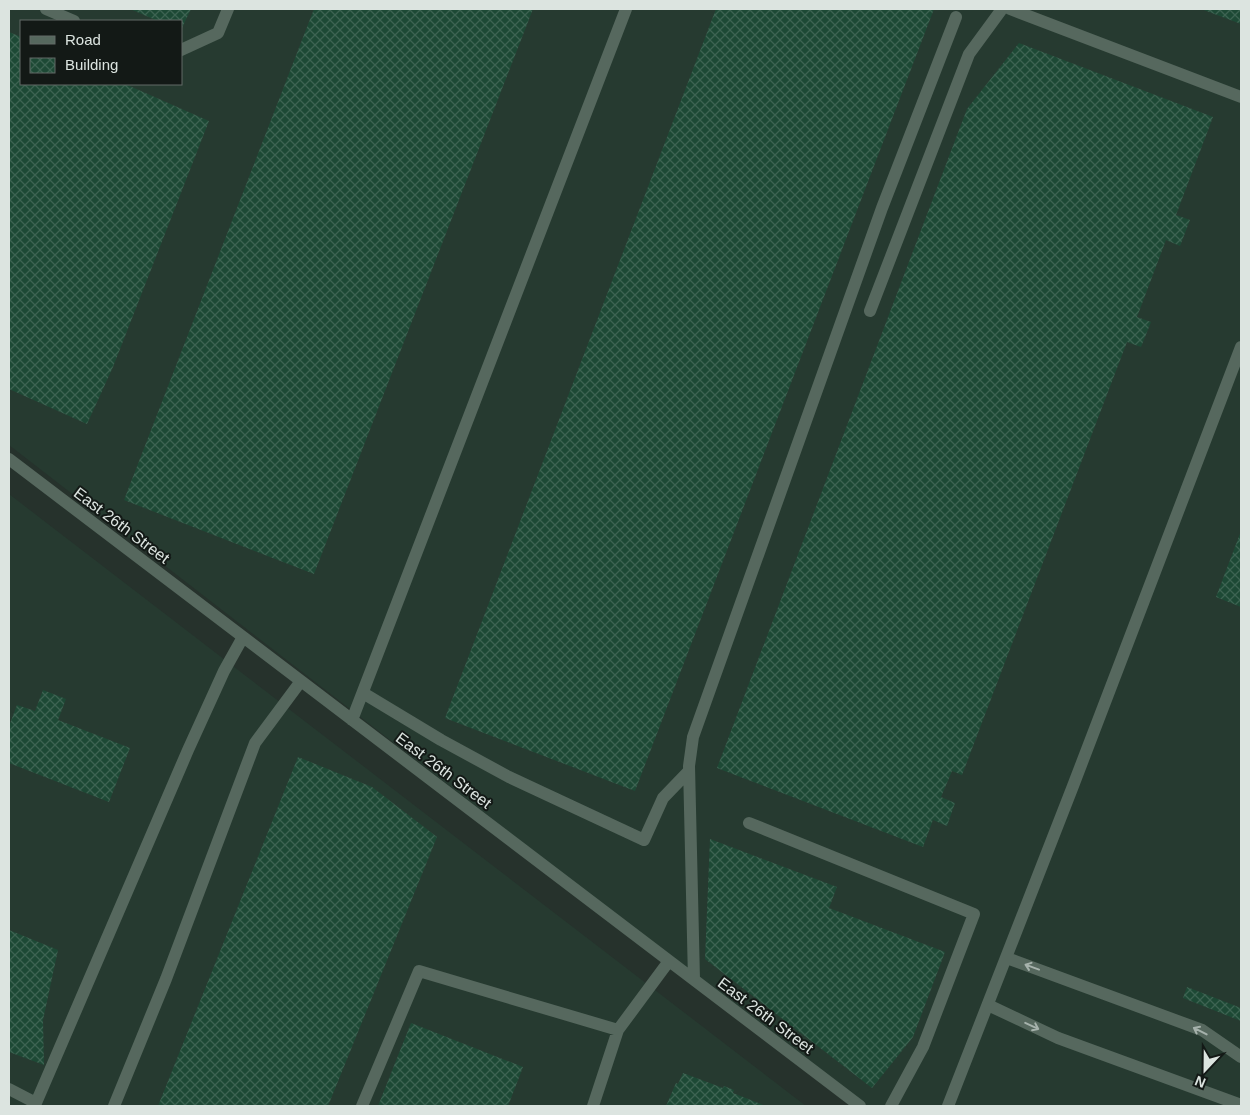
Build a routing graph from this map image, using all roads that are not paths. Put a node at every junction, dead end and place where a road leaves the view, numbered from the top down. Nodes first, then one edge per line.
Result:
1 (46, 9) edge
2 (228, 9) edge
3 (626, 9) edge
4 (1002, 9) edge
5 (1010, 9) edge
6 (956, 17) dead end
7 (72, 20) edge
8 (182, 50) edge
9 (1241, 97) edge
10 (870, 311) dead end
11 (1241, 347) edge
12 (9, 459) edge
13 (243, 637) junction
14 (300, 681) junction
15 (363, 693) junction
16 (352, 720) junction
17 (689, 771) junction
18 (749, 823) dead end
19 (1006, 958) junction
20 (669, 961) junction
21 (694, 980) junction
22 (988, 1006) junction
23 (618, 1030) junction
24 (1241, 1057) edge
25 (9, 1089) edge
26 (1241, 1105) edge
27 (114, 1106) edge
28 (362, 1106) edge
29 (593, 1106) edge
30 (860, 1106) edge
31 (891, 1106) edge
32 (948, 1106) edge

1 - 7 street
2 - 8 street
3 - 15 street
4 - 10 street
5 - 9 street
6 - 17 street
11 - 19 street
12 - 13 street, East 26th Street
13 - 14 street, East 26th Street
13 - 25 street
14 - 16 street, East 26th Street
14 - 27 street
15 - 16 street
15 - 17 street
16 - 20 street, East 26th Street
17 - 21 street
18 - 31 street
19 - 22 street
24 -> 19 street
20 - 21 street, East 26th Street
20 - 23 street
21 - 30 street, East 26th Street
22 -> 26 street
22 - 32 street
23 - 28 street
23 - 29 street

